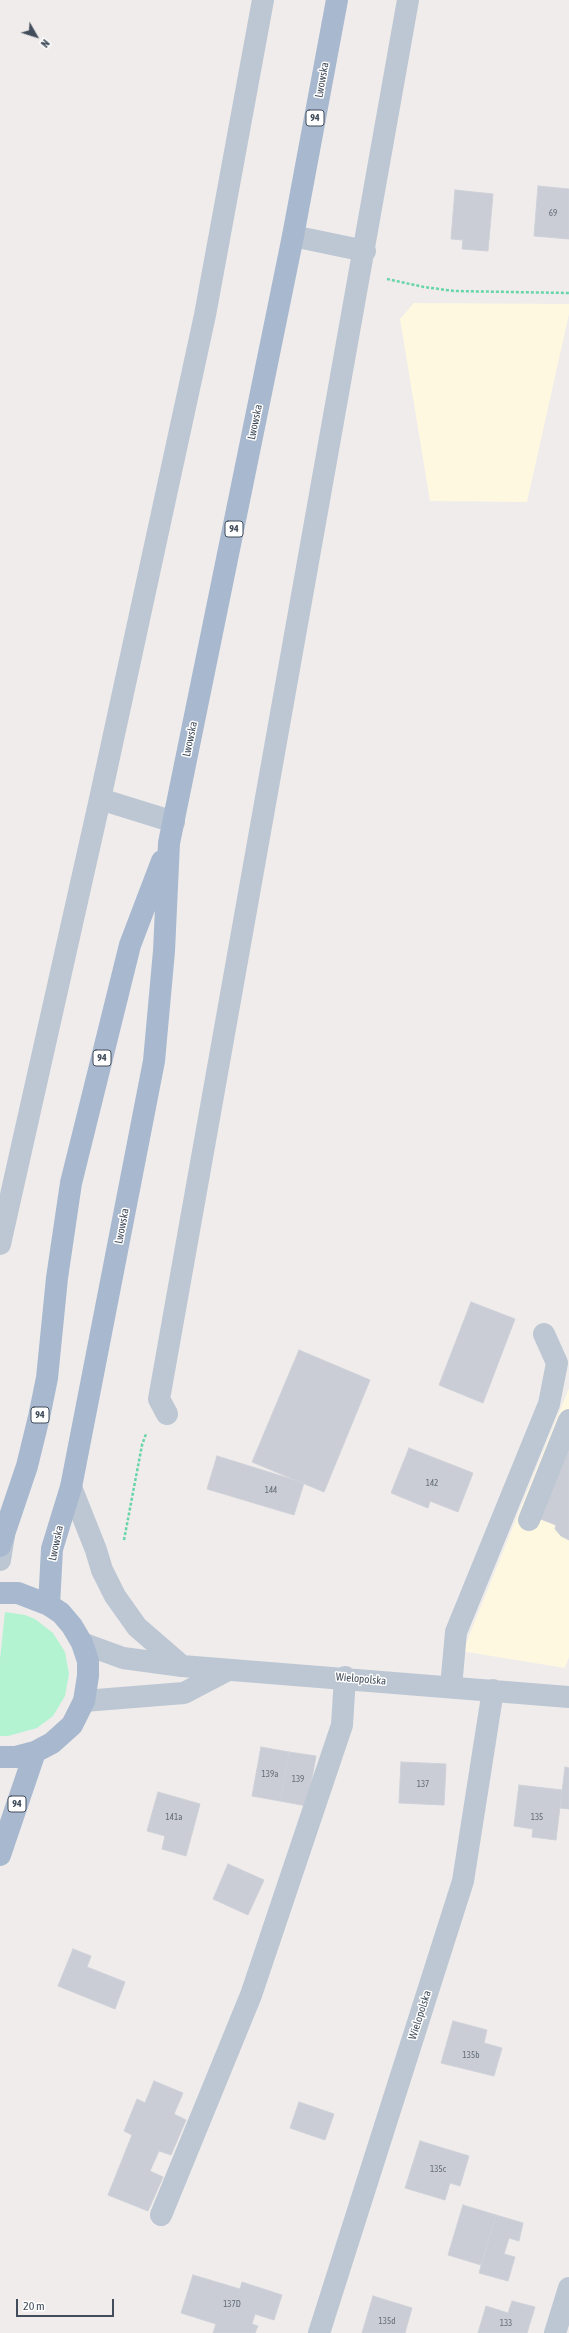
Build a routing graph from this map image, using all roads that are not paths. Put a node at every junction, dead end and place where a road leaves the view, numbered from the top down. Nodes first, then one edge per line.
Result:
1 (263, 0) edge
2 (337, 0) edge
3 (408, 0) edge
4 (294, 236) junction
5 (365, 251) junction
6 (100, 799) junction
7 (174, 822) junction
8 (169, 843) junction
9 (0, 1244) edge
10 (544, 1334) dead end
11 (163, 1407) road end
12 (569, 1420) edge
13 (71, 1487) junction
14 (529, 1520) dead end
15 (2, 1541) edge
16 (0, 1560) edge
17 (0, 1593) edge
18 (49, 1604) junction
19 (82, 1642) junction
20 (182, 1666) junction
21 (228, 1670) junction
22 (345, 1677) junction
23 (451, 1687) junction
24 (493, 1690) junction
25 (569, 1696) edge
26 (84, 1701) junction
27 (35, 1752) junction
28 (0, 1757) edge
29 (0, 1855) edge
30 (161, 2215) dead end
31 (569, 2288) edge
32 (319, 2333) edge
33 (555, 2333) edge

1 - 6 street
2 - 4 main road, Lwowska / 94
3 - 5 street
4 - 5 street
4 - 7 main road, Lwowska / 94
5 - 11 street
6 - 7 street
6 - 9 street
7 - 8 main road, Lwowska / 94
8 - 13 main road, Lwowska / 94
8 - 15 main road, Lwowska / 94
10 - 23 street
12 - 14 street
13 - 18 main road, Lwowska / 94
13 - 20 street
15 - 16 street
17 - 18 main road
18 - 19 main road
19 - 20 street, Wielopolska
19 - 26 main road
20 - 21 street, Wielopolska
21 - 22 street, Wielopolska
21 - 26 street
22 - 23 street, Wielopolska
22 - 30 street
23 - 24 street, Wielopolska
24 - 25 street, Wielopolska
24 - 32 street, Wielopolska
26 - 27 main road
27 - 28 main road
27 - 29 main road, 94
31 - 33 street

